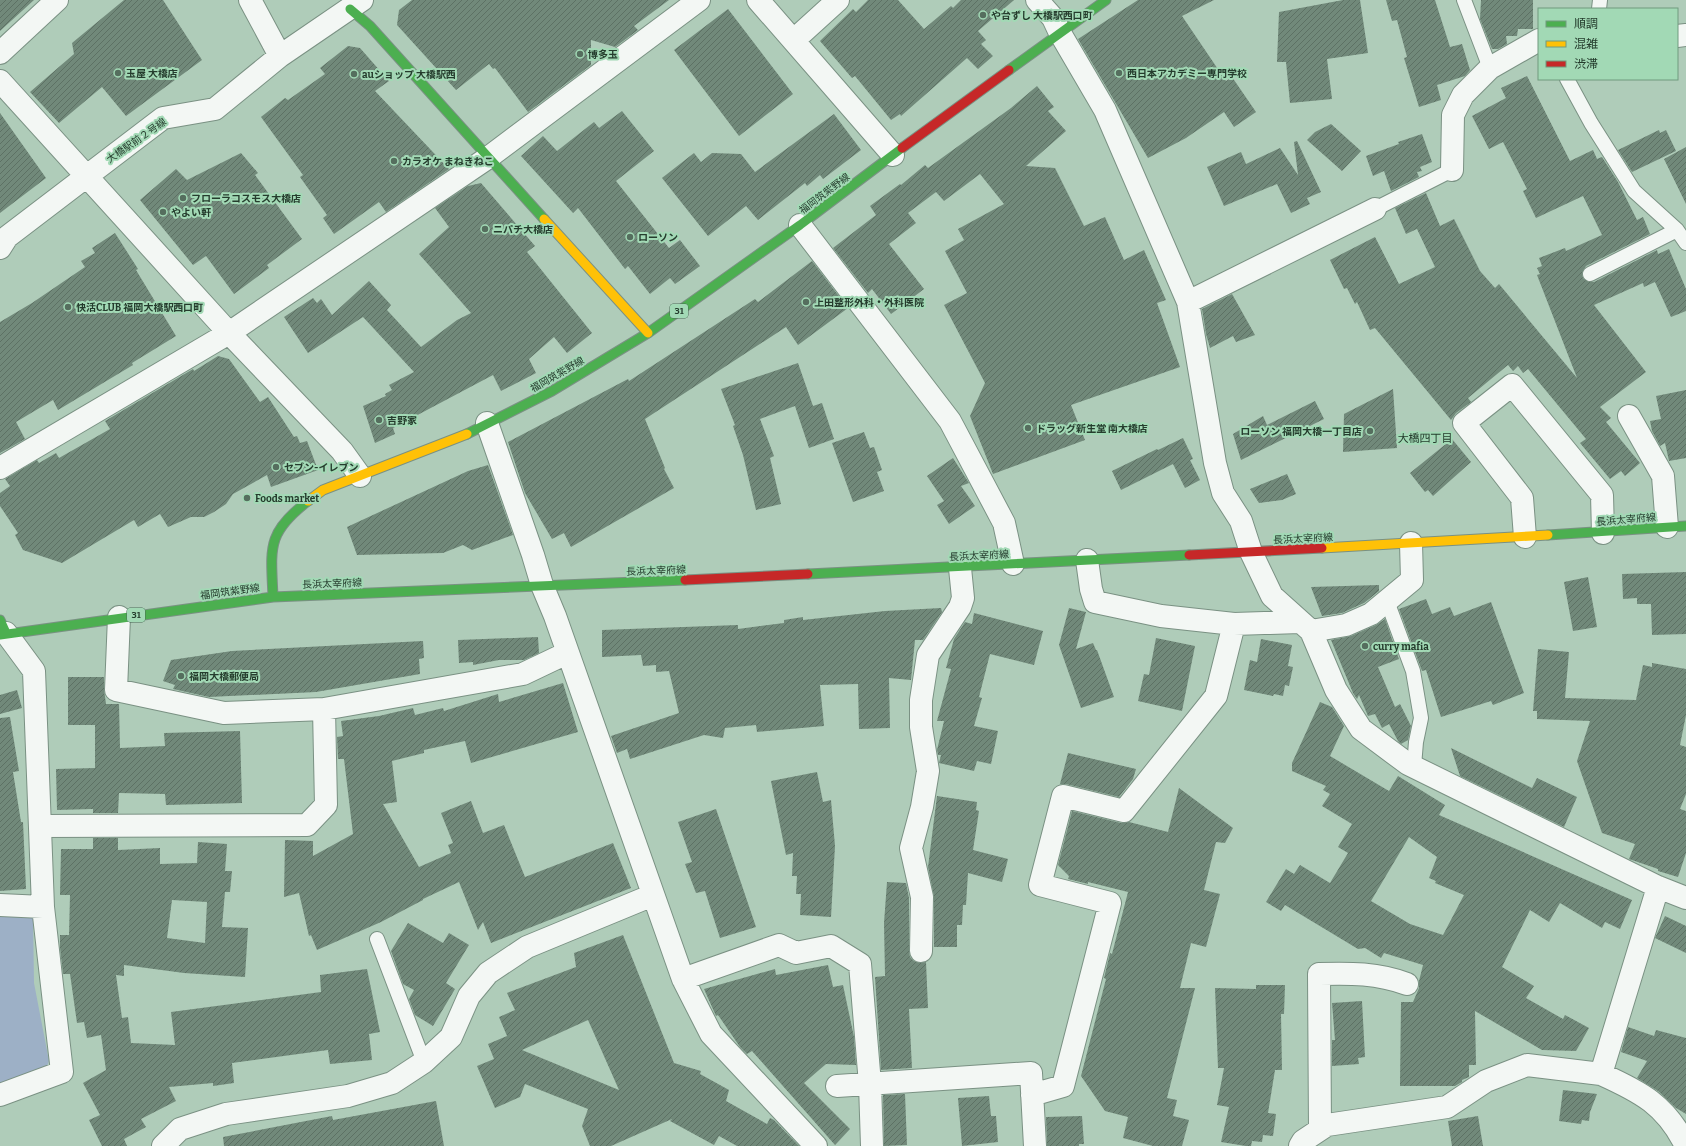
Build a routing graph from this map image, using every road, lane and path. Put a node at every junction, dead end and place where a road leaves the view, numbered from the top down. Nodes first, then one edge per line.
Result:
1 (57, 0) edge
2 (250, 0) edge
3 (699, 0) edge
4 (758, 0) edge
5 (838, 0) edge
6 (1037, 0) edge
7 (1106, 0) edge
8 (1464, 0) edge
9 (356, 5) edge
10 (1060, 33) junction
11 (794, 40) junction
12 (1538, 41) edge
13 (0, 53) edge
14 (280, 56) junction
15 (1490, 68) junction
16 (1568, 80) edge
17 (0, 81) edge
18 (893, 155) junction
19 (489, 157) junction
20 (1452, 170) joint
21 (87, 176) junction
22 (1375, 209) joint
23 (800, 225) junction
24 (1678, 230) junction
25 (1686, 243) edge
26 (0, 248) edge
27 (1590, 274) dead end
28 (1188, 302) junction
29 (229, 333) junction
30 (648, 333) junction
31 (1629, 416) dead end
32 (487, 423) junction
33 (0, 468) edge
34 (360, 476) junction
35 (1676, 526) edge
36 (1603, 532) junction
37 (1525, 537) junction
38 (1410, 543) junction
39 (1251, 552) junction
40 (1087, 560) junction
41 (1013, 564) junction
42 (960, 568) junction
43 (542, 585) junction
44 (273, 596) junction
45 (1387, 601) junction
46 (119, 617) junction
47 (1234, 624) junction
48 (1305, 626) junction
49 (2, 630) edge
50 (567, 654) junction
51 (324, 709) junction
52 (1414, 766) junction
53 (41, 826) junction
54 (1658, 888) junction
55 (653, 895) junction
56 (1686, 898) edge
57 (0, 906) edge
58 (43, 907) junction
59 (377, 939) dead end
60 (921, 951) dead end
61 (683, 979) junction
62 (1407, 984) dead end
63 (424, 1062) junction
64 (1601, 1074) junction
65 (870, 1084) junction
66 (837, 1086) dead end
67 (0, 1095) edge
68 (1032, 1095) junction
69 (1320, 1129) junction
70 (163, 1146) edge
71 (816, 1146) edge
72 (872, 1146) edge
73 (1035, 1146) edge
74 (1300, 1146) edge
75 (1686, 1146) edge

1 - 13 street
2 - 14 street
3 - 19 street
4 - 11 street
5 - 11 street
6 - 10 street
7 - 10 street, 福岡筑紫野線 / 31
8 - 15 lane
9 - 14 street, 大橋駅前２号線
9 - 19 street
10 - 18 street, 福岡筑紫野線 / 31
10 - 28 street
11 - 18 street
12 - 15 street
14 - 21 street, 大橋駅前２号線
15 - 20 street
16 - 24 lane
17 - 21 street
18 - 23 street, 福岡筑紫野線 / 31
19 - 29 street
19 - 30 street
20 - 22 lane
21 - 26 street, 大橋駅前２号線
21 - 29 street
22 - 28 street
23 - 30 street, 福岡筑紫野線 / 31
23 - 41 street
24 - 25 lane
24 - 27 lane
28 - 39 street
29 - 33 street
29 - 34 street
30 - 32 street, 福岡筑紫野線 / 31
31 - 35 street
32 - 34 street, 福岡筑紫野線 / 31
32 - 43 street
34 - 44 street, 福岡筑紫野線 / 31
35 - 36 street, 長浜太宰府線
36 - 37 street, 長浜太宰府線
36 - 37 street
37 - 38 street, 長浜太宰府線
38 - 39 street, 長浜太宰府線
38 - 45 street
39 - 40 street, 長浜太宰府線
39 - 48 street
40 - 41 street, 長浜太宰府線
40 - 47 street
41 - 42 street, 長浜太宰府線
42 - 43 street, 長浜太宰府線
42 - 60 street
43 - 44 street, 長浜太宰府線
43 - 50 street
44 - 46 street, 福岡筑紫野線 / 31
45 - 48 street
45 - 52 lane
46 - 49 street, 福岡筑紫野線 / 31
46 - 51 street
47 - 48 street
47 - 68 street
48 - 52 street
49 - 53 street
50 - 51 street
50 - 55 street
51 - 53 street
52 - 54 street
53 - 58 street
54 - 56 street
54 - 64 street
55 - 61 street
55 - 63 street
57 - 58 street
58 - 67 street
59 - 63 lane
61 - 65 street
61 - 71 street
62 - 69 street
63 - 70 street
64 - 69 street
64 - 75 street
65 - 66 street
65 - 68 street
65 - 72 street
68 - 73 street
69 - 74 street

